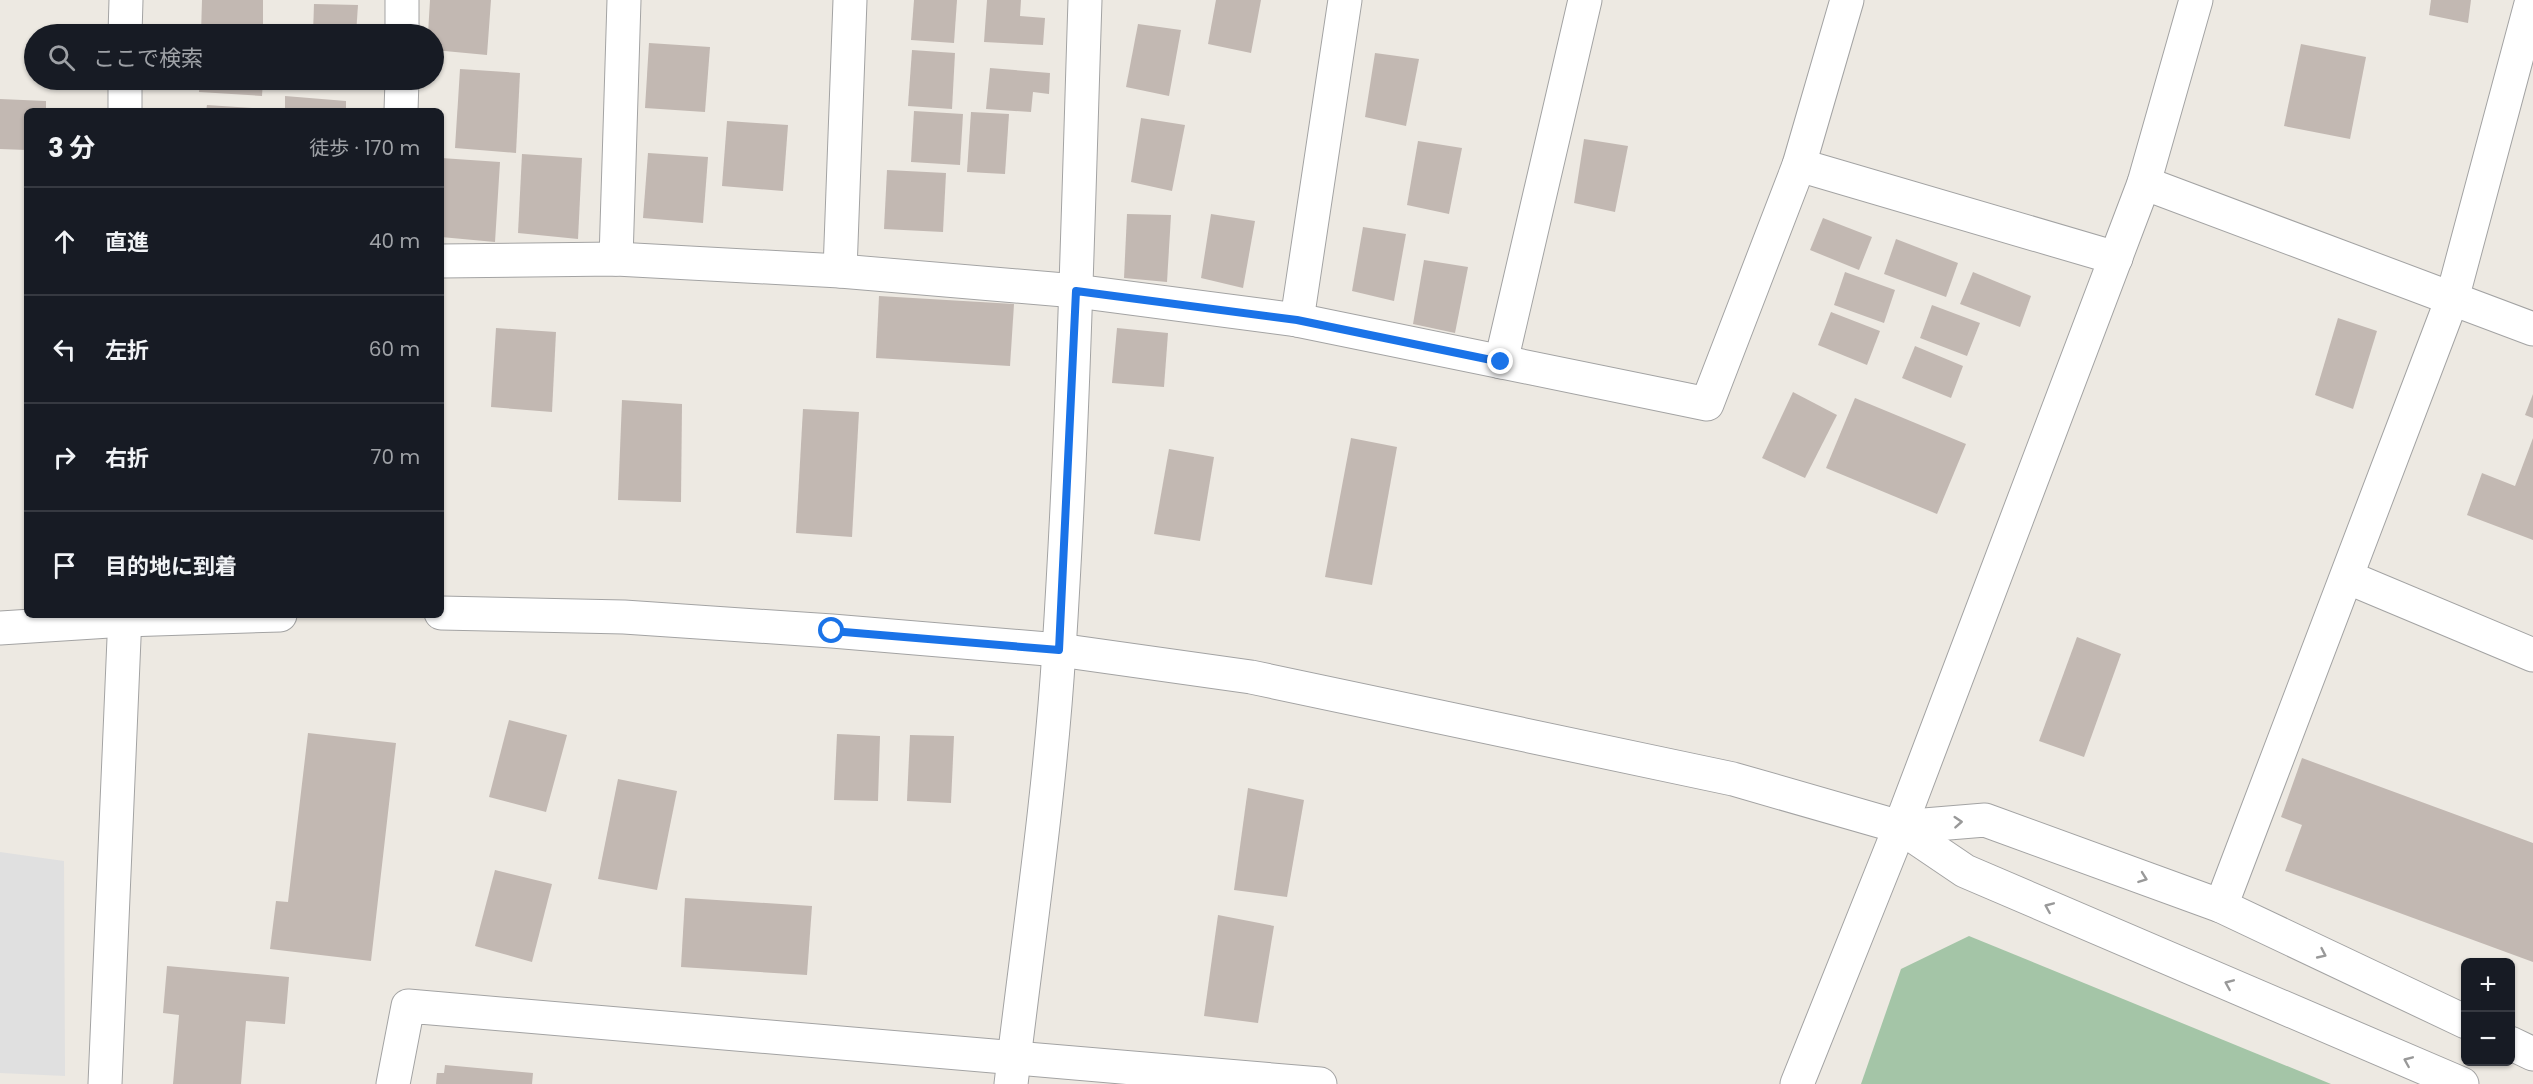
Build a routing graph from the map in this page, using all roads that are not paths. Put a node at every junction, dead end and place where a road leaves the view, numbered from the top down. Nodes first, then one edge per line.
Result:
1 (126, 0) edge
2 (402, 0) edge
3 (624, 0) edge
4 (850, 0) edge
5 (1085, 0) edge
6 (1345, 0) edge
7 (1585, 0) edge
8 (1847, 0) edge
9 (2196, 0) edge
10 (2532, 0) edge
11 (125, 24) edge
12 (402, 24) edge
13 (125, 90) edge
14 (402, 90) edge
15 (125, 108) edge
16 (401, 108) edge
17 (1799, 165) junction
18 (2144, 183) junction
19 (2116, 258) junction
20 (616, 259) junction
21 (444, 261) edge
22 (840, 271) junction
23 (1076, 291) junction
24 (2452, 299) junction
25 (1297, 320) junction
26 (2533, 329) edge
27 (1501, 362) junction
28 (2347, 577) junction
29 (444, 613) edge
30 (114, 618) edge
31 (125, 618) edge
32 (0, 628) edge
33 (1059, 650) junction
34 (2533, 656) edge
35 (1900, 827) junction
36 (2221, 906) junction
37 (2461, 1020) edge
38 (2515, 1045) edge
39 (2533, 1054) edge
40 (1013, 1070) edge
41 (105, 1084) edge
42 (393, 1084) edge
43 (1320, 1084) edge
44 (1797, 1084) edge
45 (2462, 1084) edge

1 - 11 street
2 - 12 street
3 - 20 street
4 - 22 street
5 - 23 street
6 - 25 street
7 - 27 street
8 - 17 street
9 - 18 street
10 - 24 street
13 - 15 street
14 - 16 street
17 - 19 street
17 - 27 street
18 - 19 street
18 - 24 street
19 - 35 street
20 - 21 street
20 - 22 street
22 - 23 street
23 - 25 street
23 - 33 street
24 - 26 street
24 - 28 street
25 - 27 street
28 - 34 street
28 - 36 street
29 - 33 street
30 - 32 street
31 - 41 street
33 - 35 street
33 - 40 street
35 -> 36 street
35 - 44 street
45 -> 35 street
36 -> 37 street
38 - 39 street
40 - 42 street
40 - 43 street

